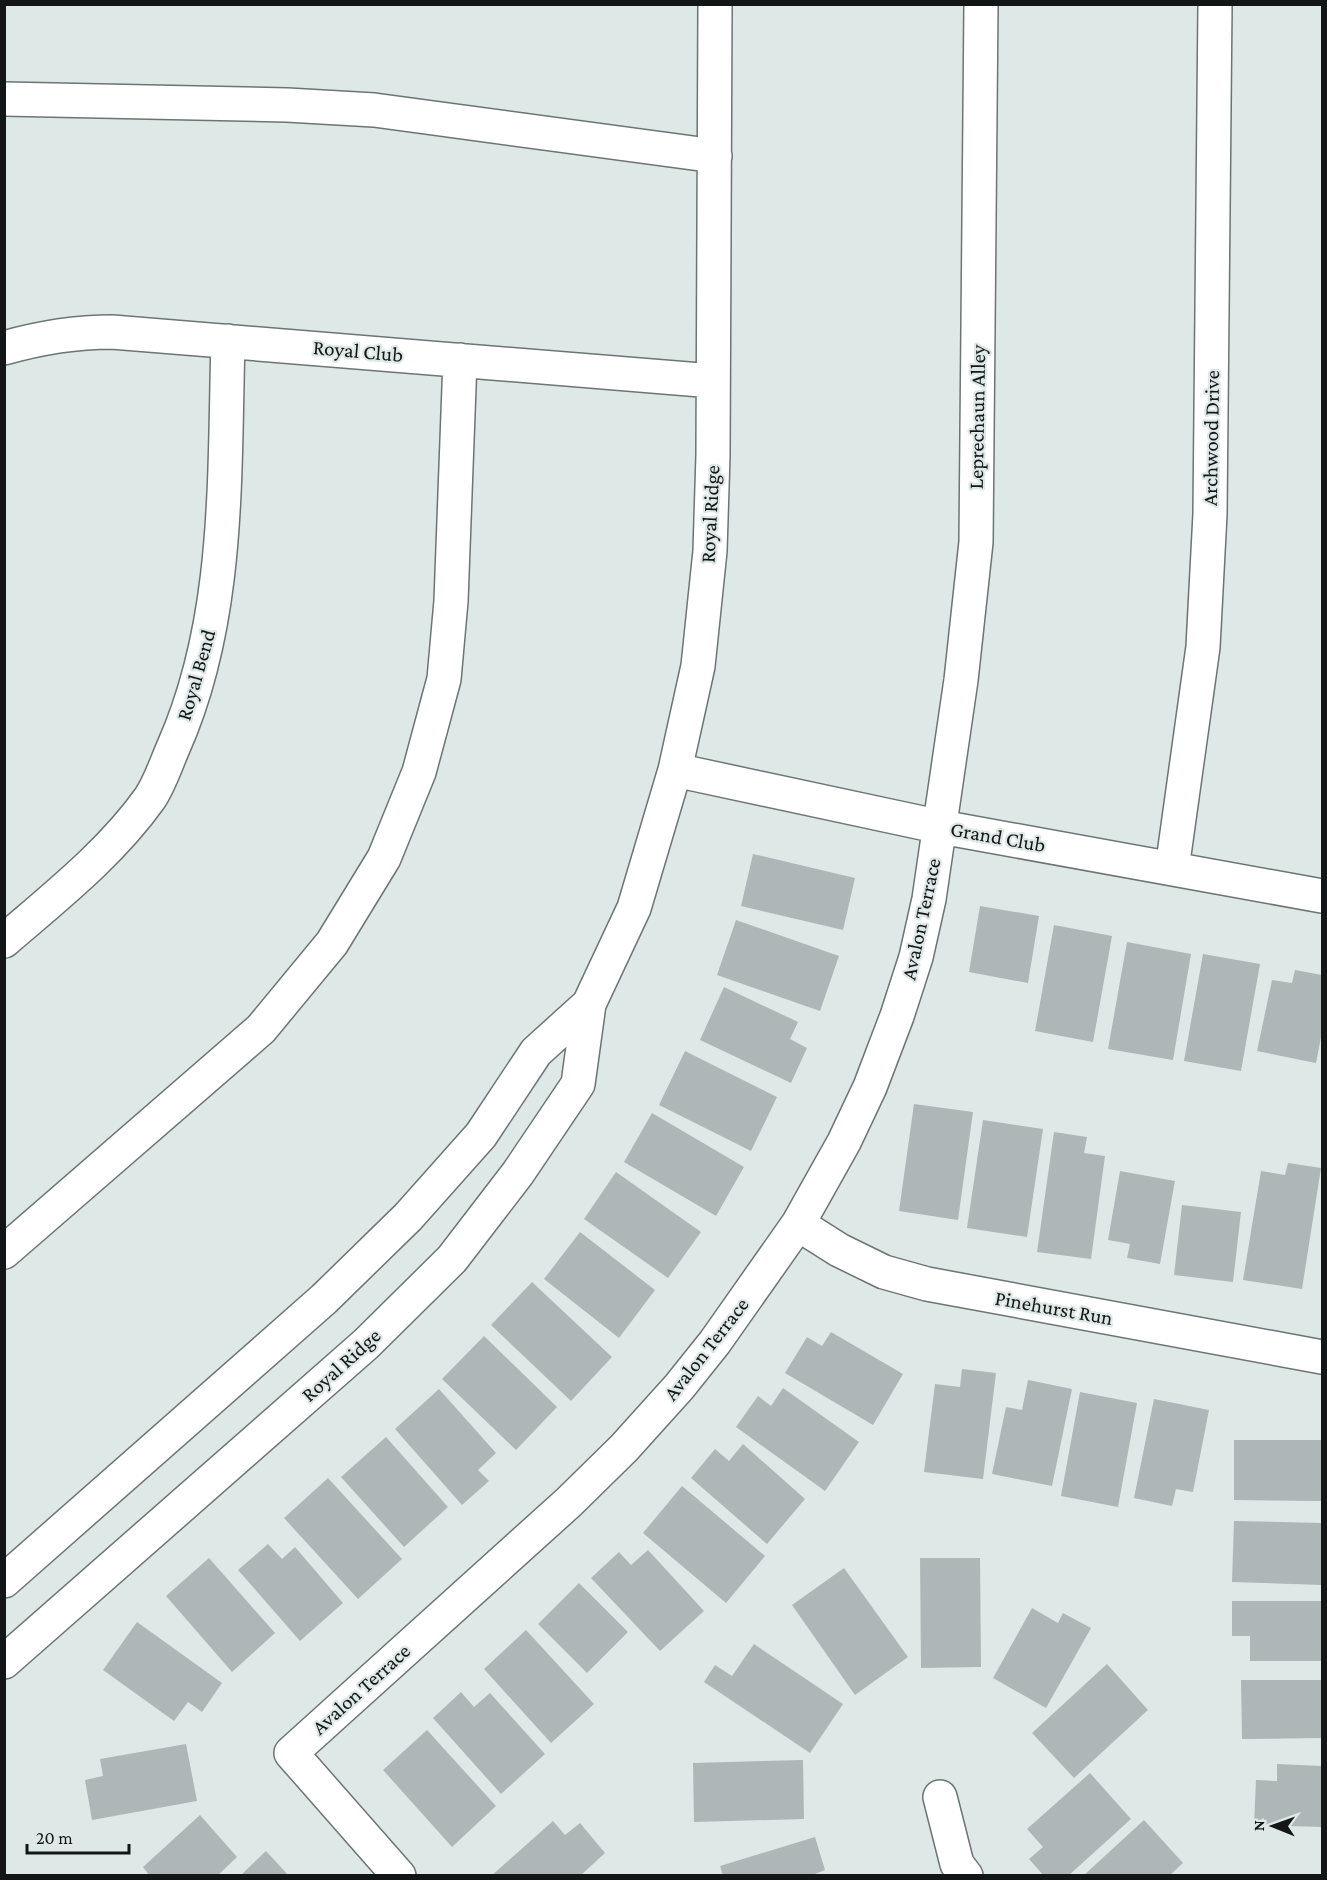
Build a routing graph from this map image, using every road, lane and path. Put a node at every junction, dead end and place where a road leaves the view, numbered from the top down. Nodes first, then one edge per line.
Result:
1 (715, 4) edge
2 (981, 4) edge
3 (1215, 4) edge
4 (4, 99) edge
5 (715, 156) junction
6 (228, 341) junction
7 (4, 348) edge
8 (460, 360) junction
9 (713, 381) junction
10 (675, 770) junction
11 (941, 826) junction
12 (1173, 869) junction
13 (1323, 896) edge
14 (4, 941) edge
15 (589, 1004) junction
16 (798, 1224) junction
17 (4, 1252) edge
18 (1323, 1357) edge
19 (4, 1581) edge
20 (4, 1662) edge
21 (940, 1797) dead end
22 (399, 1875) edge
23 (966, 1875) edge

1 - 5 street, Royal Ridge
2 - 11 street, Leprechaun Alley
3 - 12 street, Archwood Drive
4 - 5 street
5 - 9 street, Royal Ridge
6 - 7 street, Royal Club
6 - 8 street, Royal Club
6 - 14 street, Royal Bend
8 - 9 street, Royal Club
8 - 17 street
9 - 10 street, Royal Ridge
10 - 11 street, Grand Club
10 - 15 street, Royal Ridge
11 - 12 street, Grand Club
11 - 16 street, Avalon Terrace
12 - 13 street, Grand Club
15 - 19 street, Royal Ridge
15 - 20 street, Royal Ridge
16 - 18 street, Pinehurst Run
16 - 22 street, Avalon Terrace
21 - 23 street

